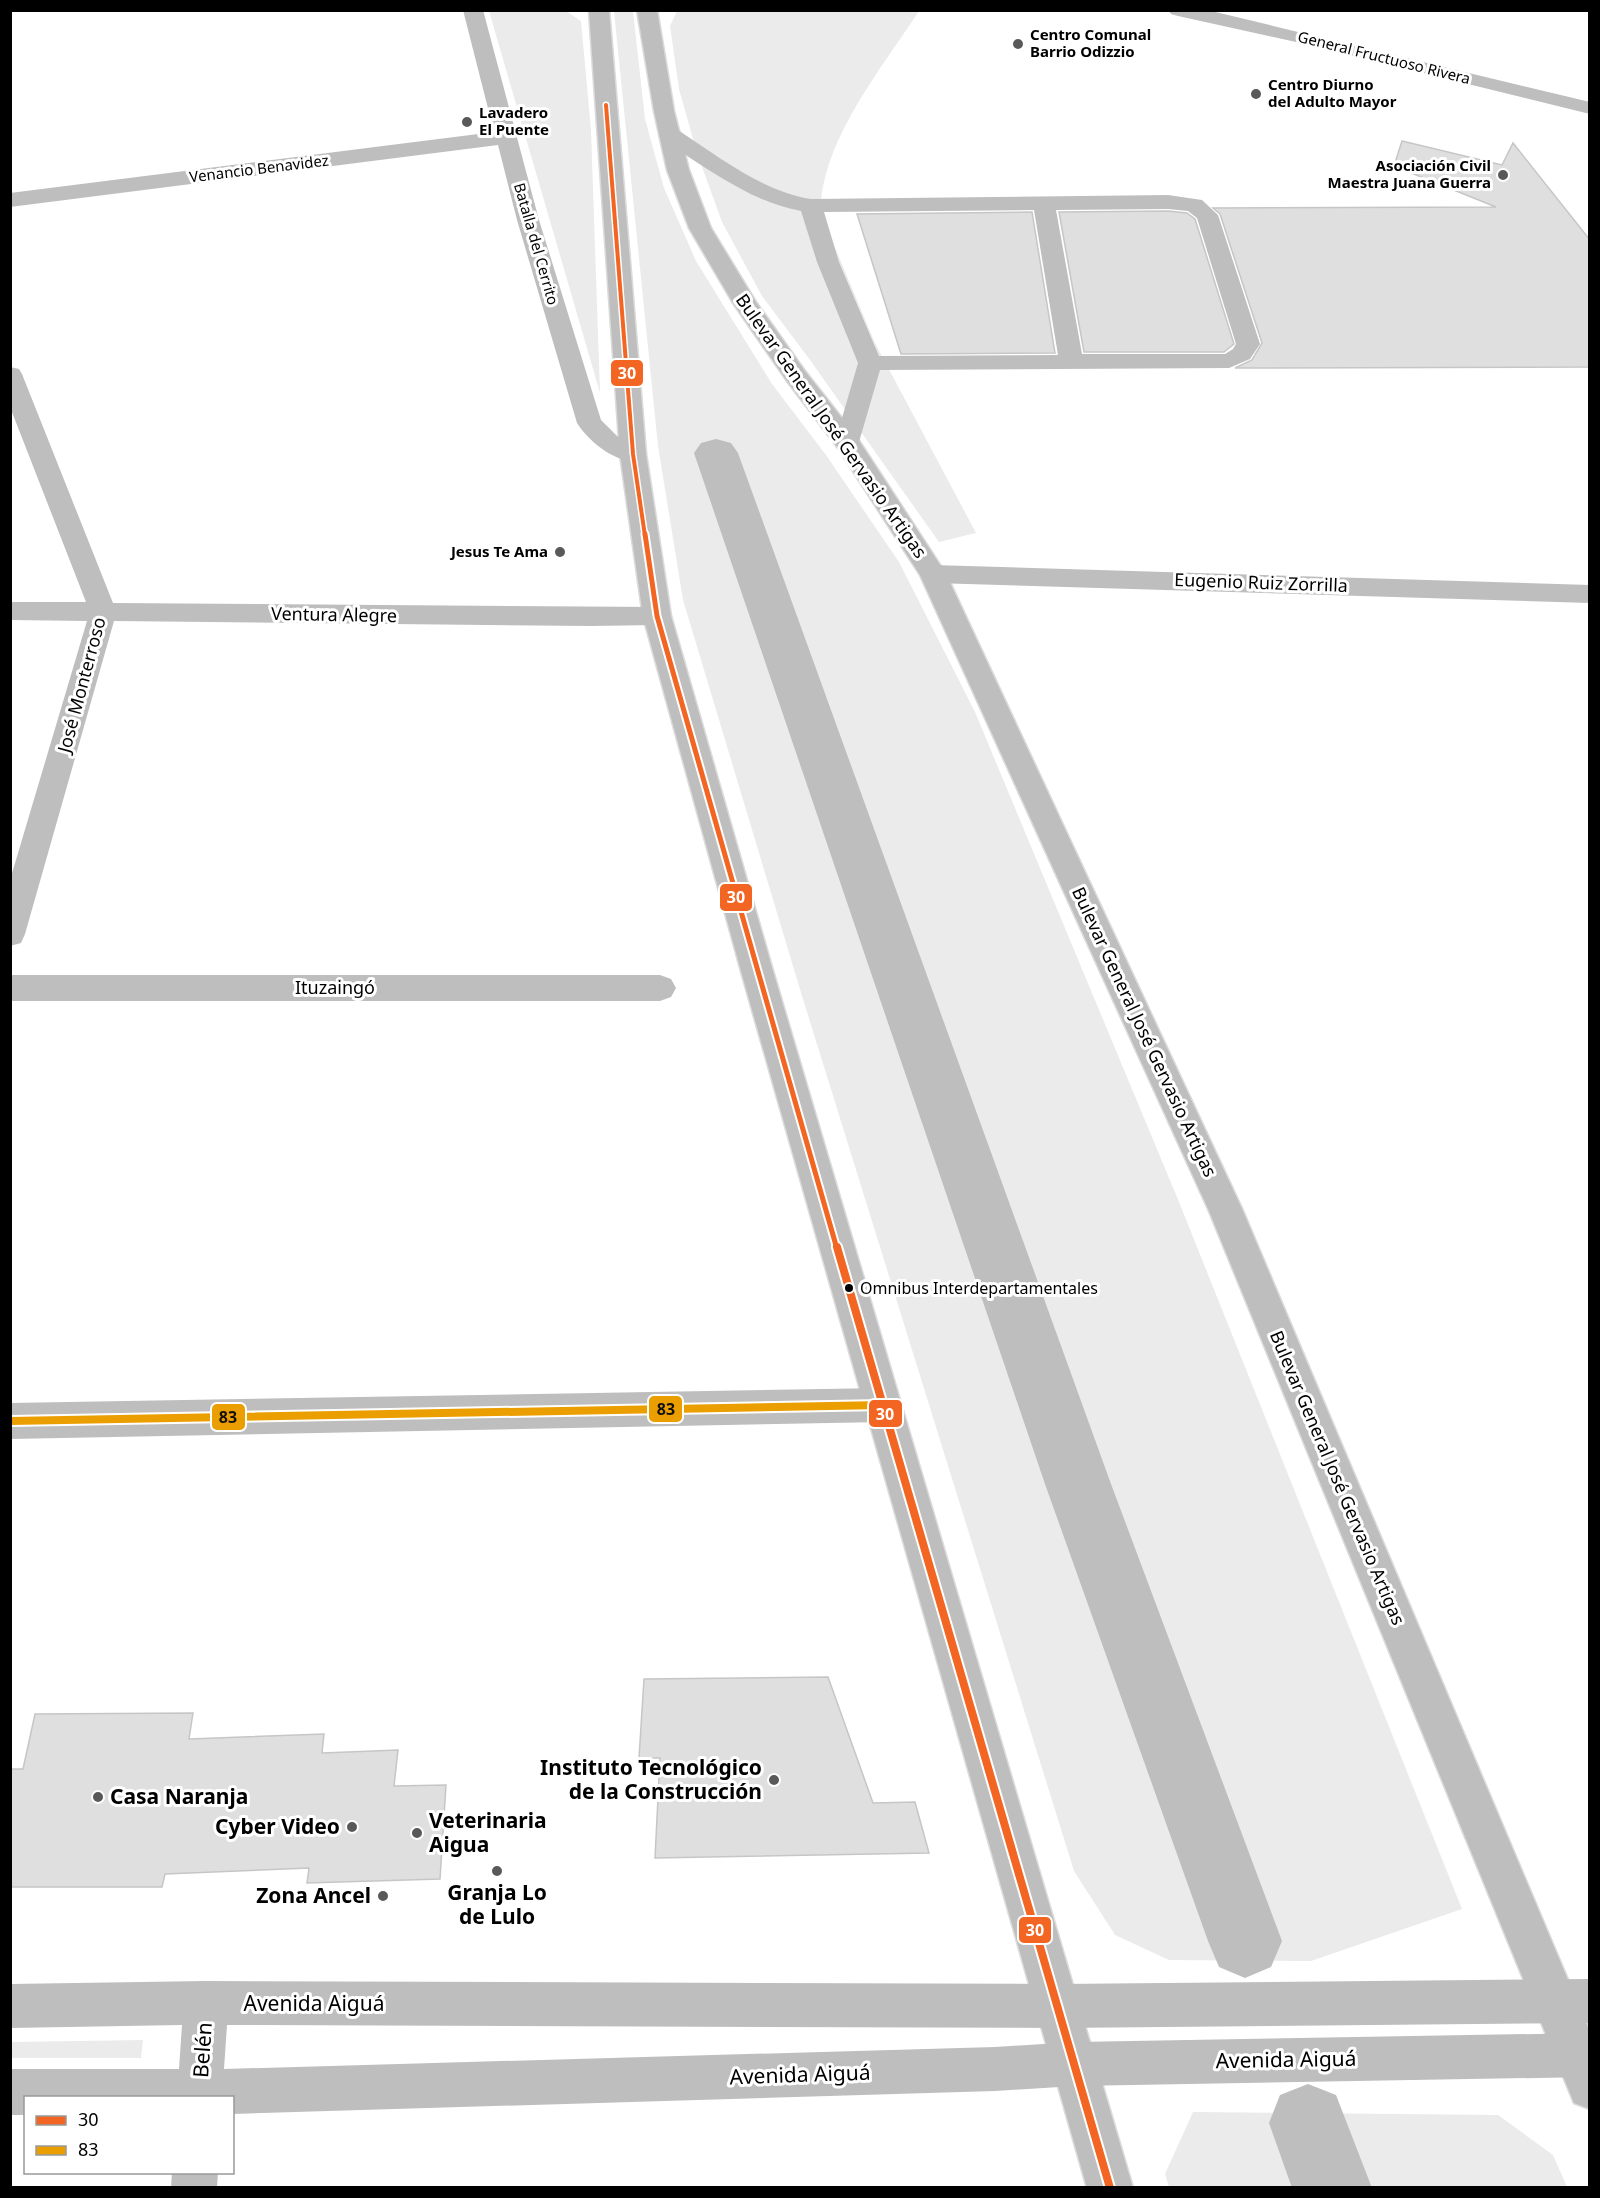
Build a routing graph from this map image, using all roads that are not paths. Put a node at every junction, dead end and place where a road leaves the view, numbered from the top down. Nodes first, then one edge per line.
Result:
1 (473, 10) edge
2 (599, 10) edge
3 (647, 10) edge
4 (1178, 10) edge
5 (1590, 108) edge
6 (669, 135) junction
7 (508, 137) junction
8 (10, 200) edge
9 (1044, 203) junction
10 (811, 206) junction
11 (1071, 361) junction
12 (870, 363) junction
13 (10, 374) edge
14 (847, 442) junction
15 (633, 454) junction
16 (933, 574) junction
17 (1590, 594) edge
18 (10, 611) edge
19 (104, 612) junction
20 (657, 616) junction
21 (10, 934) edge
22 (10, 988) edge
23 (660, 988) dead end
24 (884, 1405) junction
25 (10, 1421) edge
26 (1572, 2002) edge
27 (206, 2003) junction
28 (10, 2006) edge
29 (1058, 2007) junction
30 (1075, 2064) junction
31 (1585, 2065) edge
32 (10, 2092) edge
33 (199, 2095) edge
34 (1110, 2187) edge

1 - 7 street, Batalla del Cerrito
2 - 15 street
3 - 6 street, Bulevar General José Gervasio Artigas
4 - 5 street, General Fructuoso Rivera
6 - 10 street
6 - 14 street, Bulevar General José Gervasio Artigas
7 - 8 street, Venancio Benavidez
7 - 15 street, Batalla del Cerrito
9 - 10 street
9 - 11 street
9 - 11 street
10 - 12 street
11 - 12 street
12 - 14 street
13 - 19 street, José Monterroso
14 - 16 street, Bulevar General José Gervasio Artigas
15 - 20 street
16 - 17 street, Eugenio Ruiz Zorrilla
16 - 26 street, Bulevar General José Gervasio Artigas
18 - 19 street, Ventura Alegre
19 - 20 street, Ventura Alegre
19 - 21 street, José Monterroso
20 - 24 street
22 - 23 street, Ituzaingó
24 - 25 street
24 - 29 street
26 - 29 street, Avenida Aiguá
26 - 31 street, Bulevar General José Gervasio Artigas
27 - 28 street, Avenida Aiguá
27 - 29 street, Avenida Aiguá
27 - 33 street, Belén
29 - 30 street
30 - 31 street, Avenida Aiguá
30 - 33 street, Avenida Aiguá
30 - 34 street
32 - 33 street, Avenida Aiguá

